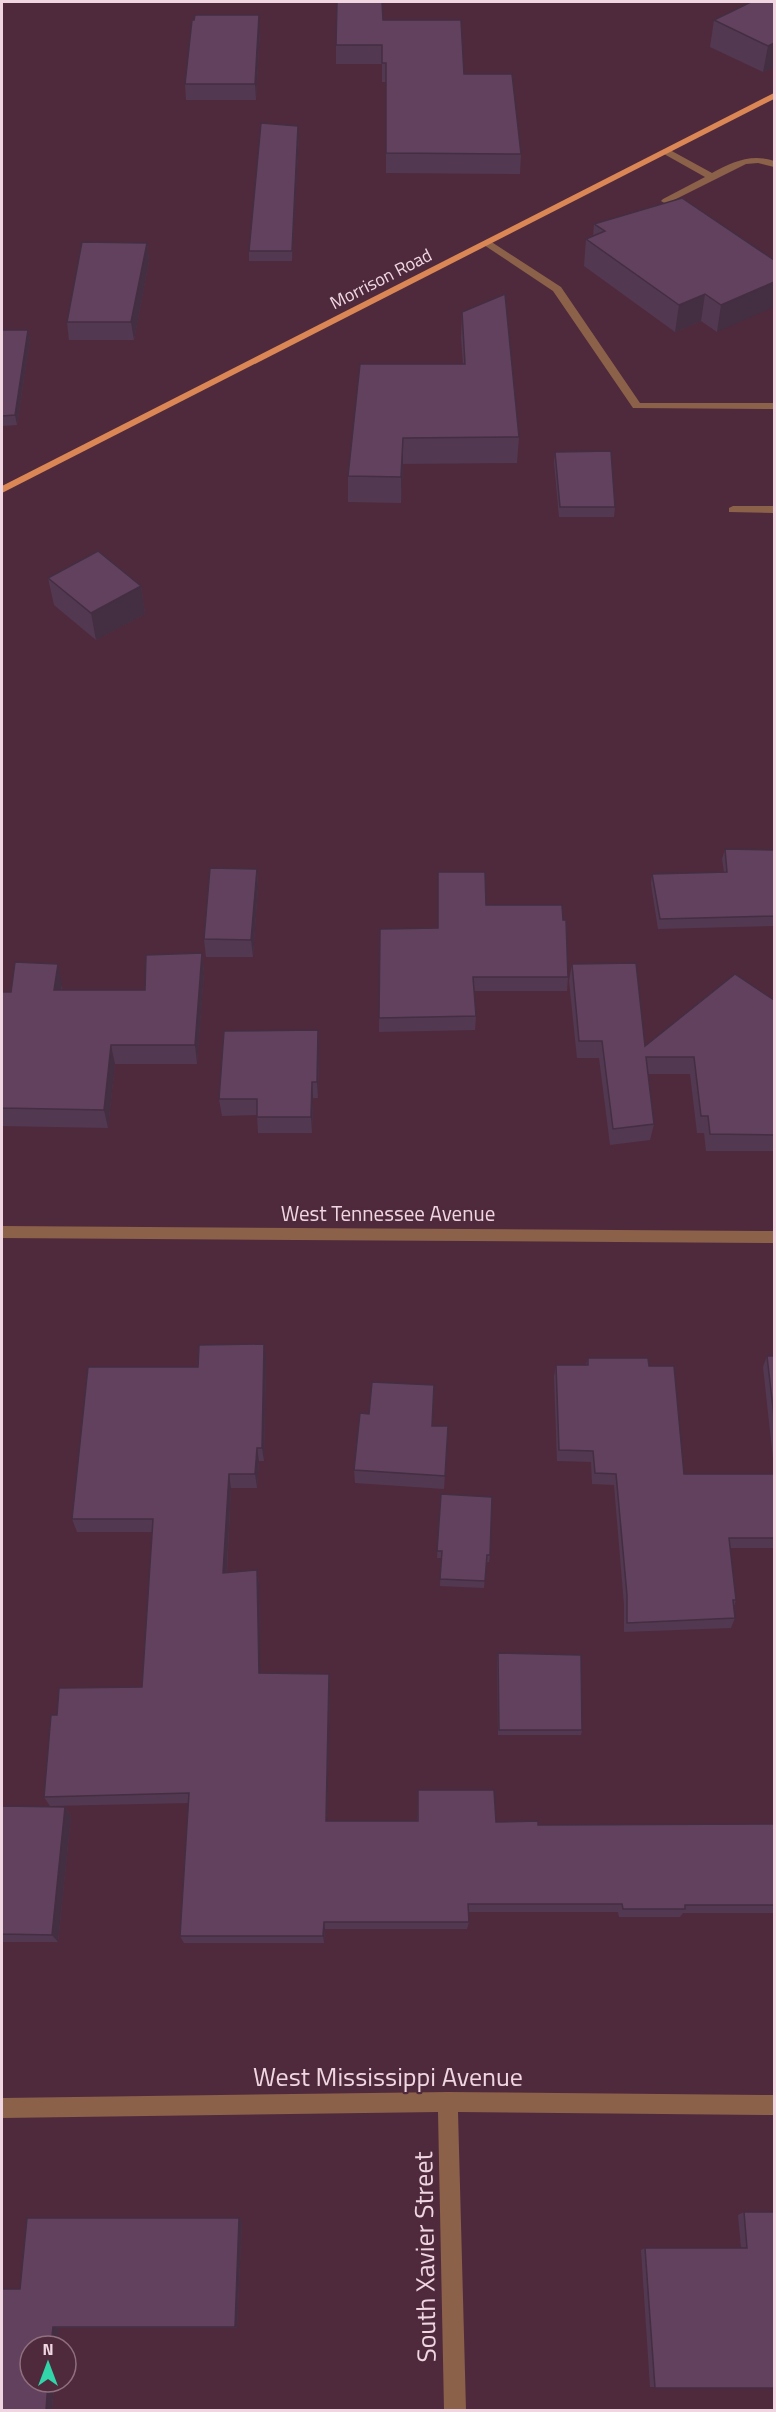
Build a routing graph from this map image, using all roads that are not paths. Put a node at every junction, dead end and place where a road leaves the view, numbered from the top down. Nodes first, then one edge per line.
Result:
1 (774, 96) edge
2 (667, 152) junction
3 (774, 164) edge
4 (712, 177) junction
5 (666, 201) edge
6 (487, 243) junction
7 (774, 406) edge
8 (2, 490) edge
9 (733, 510) dead end
10 (774, 510) edge
11 (2, 1232) edge
12 (774, 1237) edge
13 (448, 2102) junction
14 (774, 2105) edge
15 (2, 2108) edge
16 (455, 2410) edge

1 - 2 main road, Morrison Road
2 - 4 street
2 - 6 main road, Morrison Road
3 - 4 street
4 - 5 street
6 - 7 street
6 - 8 main road, Morrison Road
9 - 10 street
11 - 12 street, West Tennessee Avenue
13 - 14 street, West Mississippi Avenue
13 - 15 street, West Mississippi Avenue
13 - 16 street, South Xavier Street

